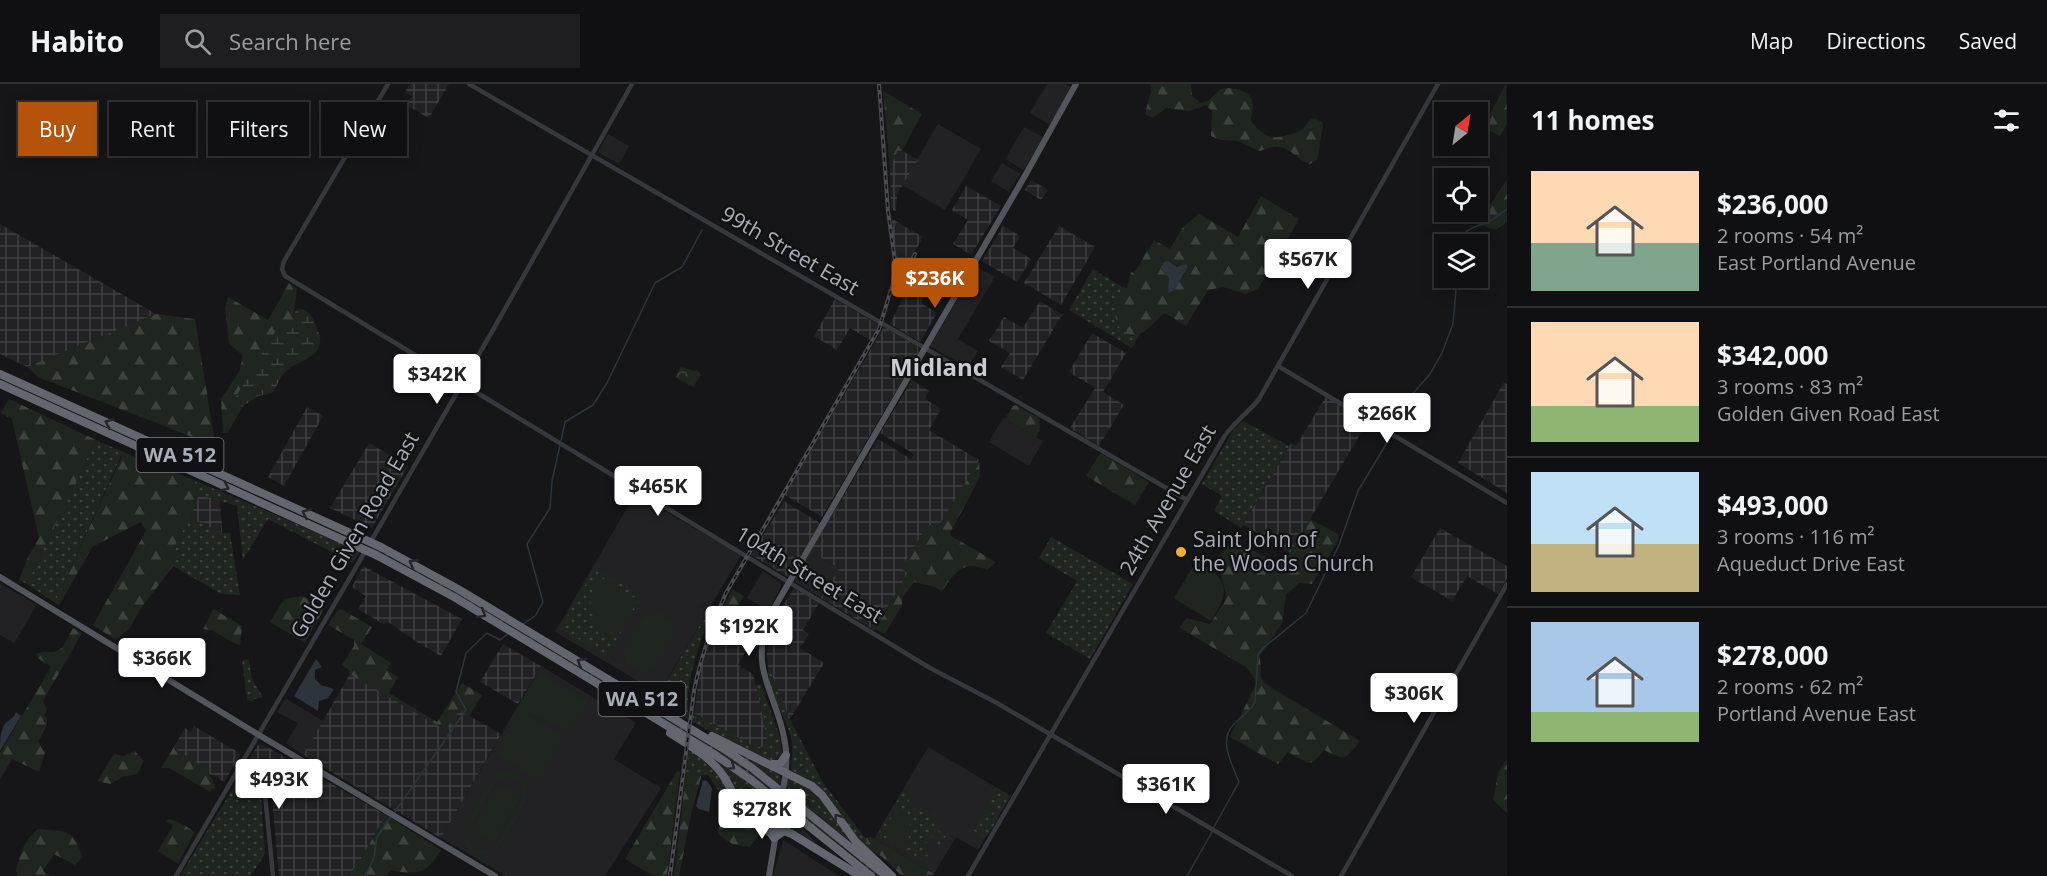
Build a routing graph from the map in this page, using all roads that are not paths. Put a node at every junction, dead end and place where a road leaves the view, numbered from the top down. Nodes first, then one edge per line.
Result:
1 (388, 84) edge
2 (470, 84) edge
3 (632, 84) edge
4 (1076, 84) edge
5 (1438, 84) edge
6 (592, 155) junction
7 (925, 348) junction
8 (1278, 366) junction
9 (0, 374) edge
10 (463, 382) junction
11 (0, 384) edge
12 (1187, 500) junction
13 (1507, 503) edge
14 (0, 577) edge
15 (789, 583) junction
16 (1507, 584) edge
17 (615, 682) junction
18 (610, 691) junction
19 (1051, 734) junction
20 (259, 735) junction
21 (786, 755) junction
22 (767, 763) junction
23 (786, 772) junction
24 (236, 773) junction
25 (759, 824) junction
26 (776, 827) junction
27 (794, 835) junction
28 (774, 838) junction
29 (176, 876) edge
30 (273, 876) edge
31 (495, 876) edge
32 (769, 876) edge
33 (860, 876) edge
34 (871, 876) edge
35 (886, 876) edge
36 (892, 876) edge
37 (968, 876) edge
38 (1292, 876) edge
39 (1341, 876) edge

1 - 10 street, 104th Street East
2 - 6 street, 99th Street East
3 - 6 street, Golden Given Road East
4 - 7 main road
5 - 8 street, 24th Avenue East
6 - 7 street, 99th Street East
6 - 10 street, Golden Given Road East
7 - 12 street, 99th Street East
7 - 15 main road
8 - 12 street, 24th Avenue East
8 - 13 street
17 -> 9 highway, WA 512, bridge
10 - 15 street, 104th Street East
10 - 20 street, Golden Given Road East
11 -> 18 highway, WA 512, bridge
12 - 19 street, 24th Avenue East
14 - 20 main road
15 - 19 street, 104th Street East
15 - 21 main road
16 - 39 street
17 - 22 highway
17 - 35 highway, WA 512
18 - 25 highway
18 -> 34 highway, WA 512
19 - 37 street, 24th Avenue East
19 - 38 street, 104th Street East
20 - 24 street, Golden Given Road East
20 - 31 main road
21 - 22 highway
21 - 23 main road
22 - 23 highway
23 - 26 main road, bridge
36 -> 23 highway
24 - 29 street, Golden Given Road East
24 - 30 street
25 - 26 highway
25 - 28 highway
26 - 27 highway
26 - 28 main road
27 - 28 highway
27 - 33 highway
28 - 32 main road

